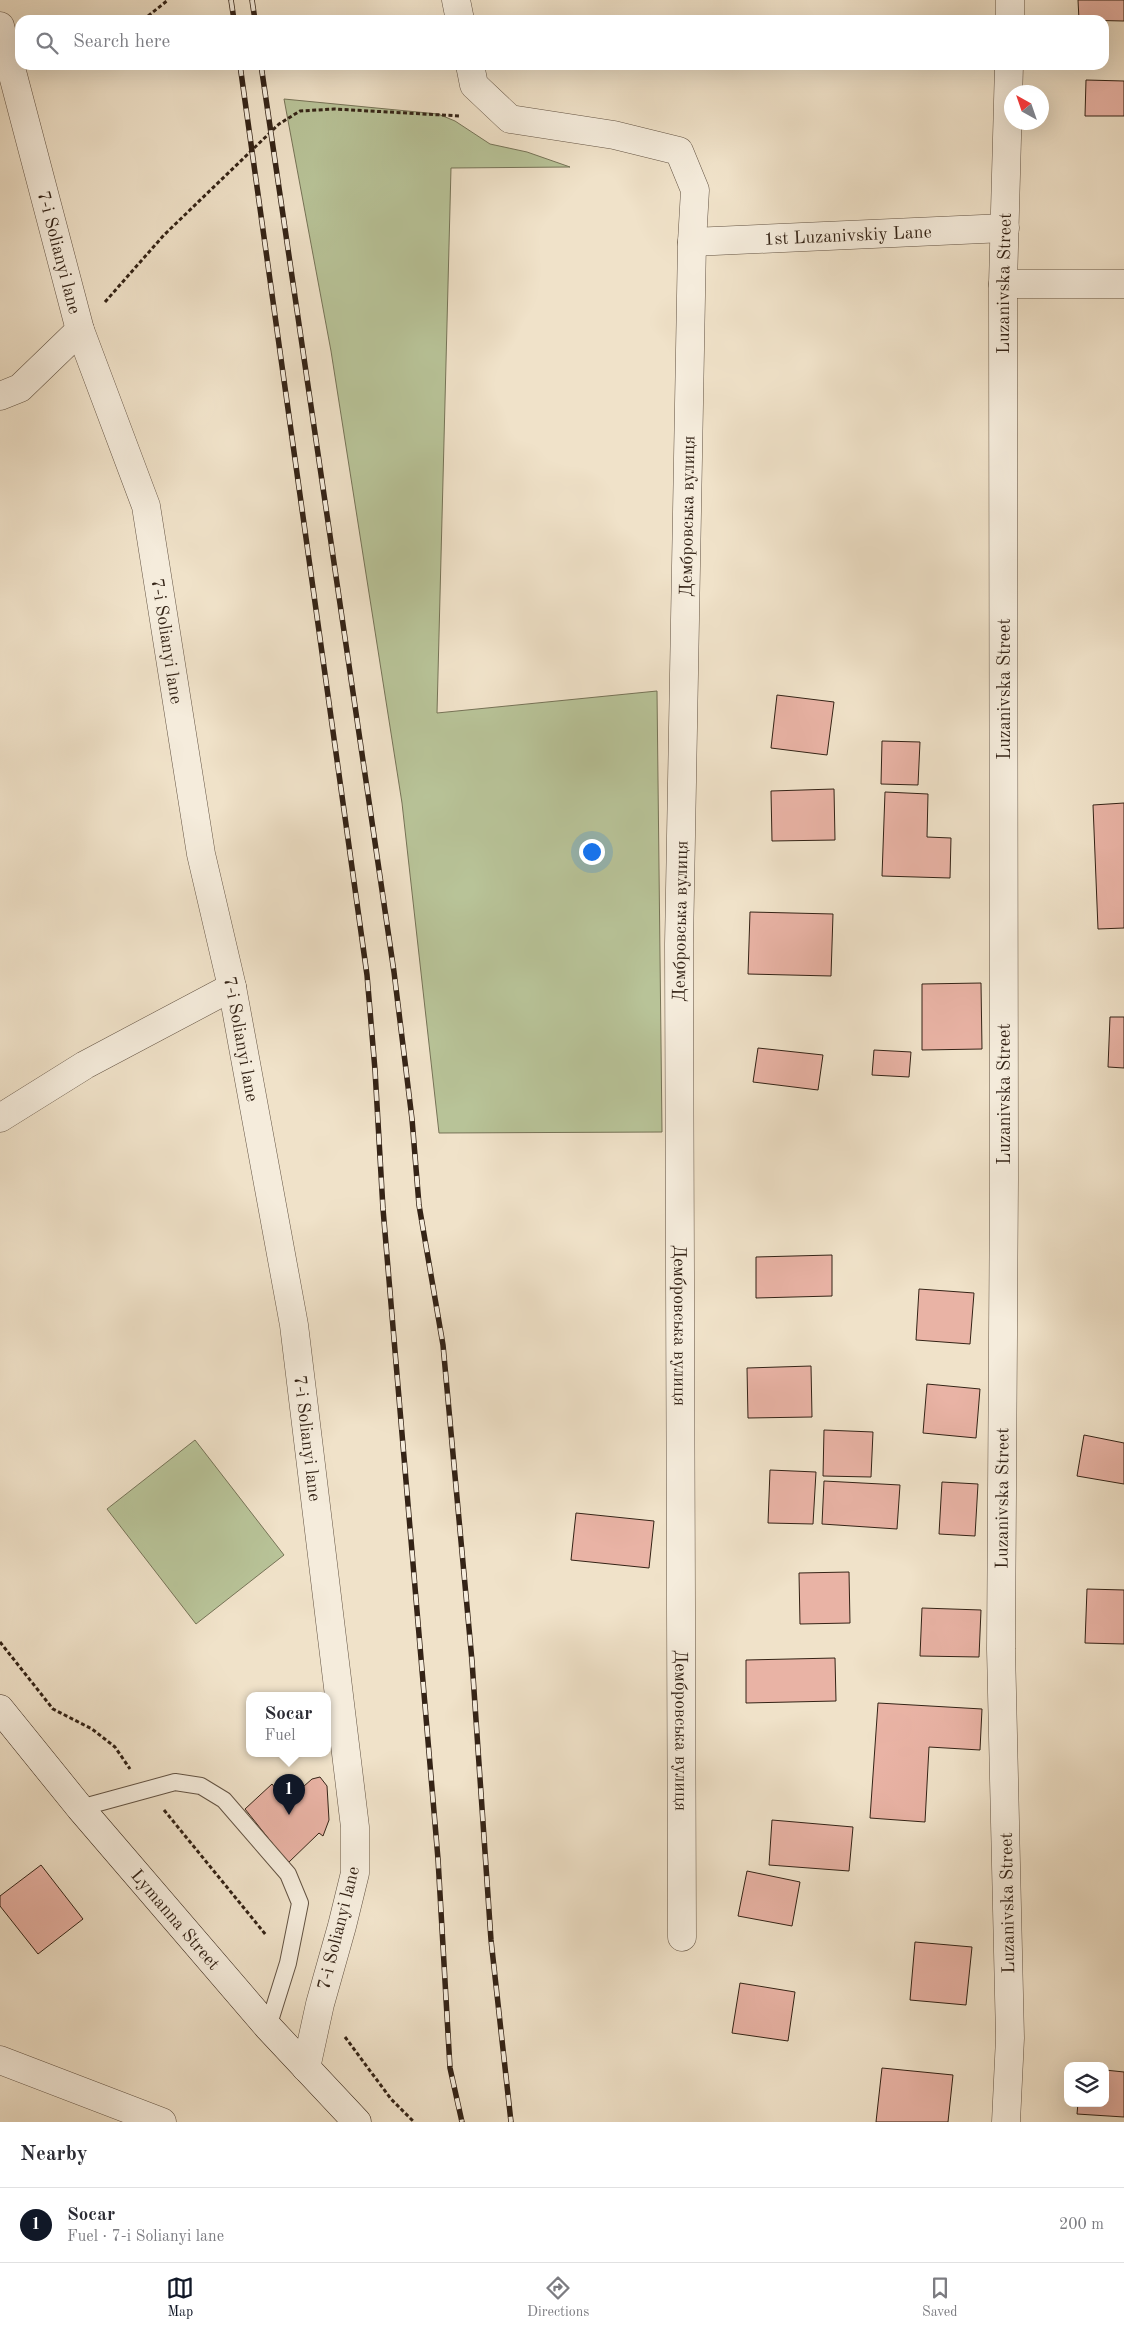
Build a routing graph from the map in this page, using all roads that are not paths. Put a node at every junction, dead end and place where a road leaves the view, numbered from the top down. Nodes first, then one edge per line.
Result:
1 (456, 0) edge
2 (1010, 0) edge
3 (459, 15) edge
4 (1010, 15) edge
5 (0, 26) edge
6 (6, 66) edge
7 (471, 70) edge
8 (1009, 70) edge
9 (1005, 228) junction
10 (692, 242) junction
11 (1003, 284) junction
12 (1124, 284) edge
13 (80, 330) junction
14 (0, 396) edge
15 (232, 986) junction
16 (0, 1118) edge
17 (0, 1709) edge
18 (80, 1808) junction
19 (682, 1936) dead end
20 (268, 2027) junction
21 (0, 2060) edge
22 (306, 2068) junction
23 (162, 2122) edge
24 (357, 2122) edge
25 (1006, 2122) edge

1 - 3 street
2 - 4 street
5 - 6 street, 7-i Solianyi lane
6 - 13 street, 7-i Solianyi lane
7 - 10 street, Дембровська вулиця
8 - 9 street, Luzanivska Street
9 - 10 street, 1st Luzanivskiy Lane
9 - 11 street, Luzanivska Street
10 - 19 street, Дембровська вулиця
11 - 12 street
11 - 25 street, Luzanivska Street
13 - 14 street
13 - 15 street, 7-i Solianyi lane
15 - 16 street
15 - 22 street, 7-i Solianyi lane
17 - 18 street, Lymanna Street
18 - 20 street, Lymanna Street
18 - 20 lane
20 - 22 street, Lymanna Street
21 - 23 street
22 - 24 street, Lymanna Street

